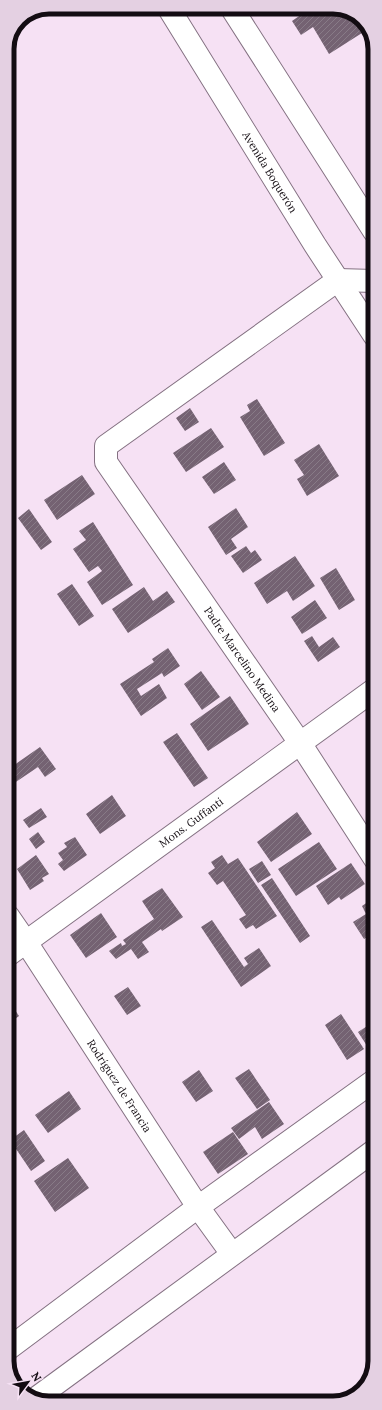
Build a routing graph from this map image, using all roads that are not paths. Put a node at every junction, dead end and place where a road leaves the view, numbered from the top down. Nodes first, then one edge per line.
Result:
1 (176, 14) edge
2 (235, 14) edge
3 (368, 222) edge
4 (338, 280) junction
5 (368, 281) edge
6 (368, 326) edge
7 (368, 694) edge
8 (300, 743) junction
9 (368, 848) edge
10 (14, 925) edge
11 (26, 942) junction
12 (14, 951) edge
13 (368, 1085) edge
14 (368, 1155) edge
15 (198, 1207) junction
16 (232, 1254) junction
17 (14, 1344) edge
18 (42, 1395) edge

1 - 4 street, Avenida Boquerón
2 - 3 street
4 - 5 street
4 - 6 street, Avenida Boquerón
4 - 8 street, Padre Marcelino Medina
7 - 8 street, Mons. Guffanti
8 - 9 street, Padre Marcelino Medina
8 - 11 street, Mons. Guffanti
10 - 11 street, Rodríguez de Francia
11 - 12 street, Mons. Guffanti
11 - 15 street, Rodríguez de Francia
13 - 15 street
14 - 16 street
15 - 16 street, Rodríguez de Francia
15 - 17 street
16 - 18 street

